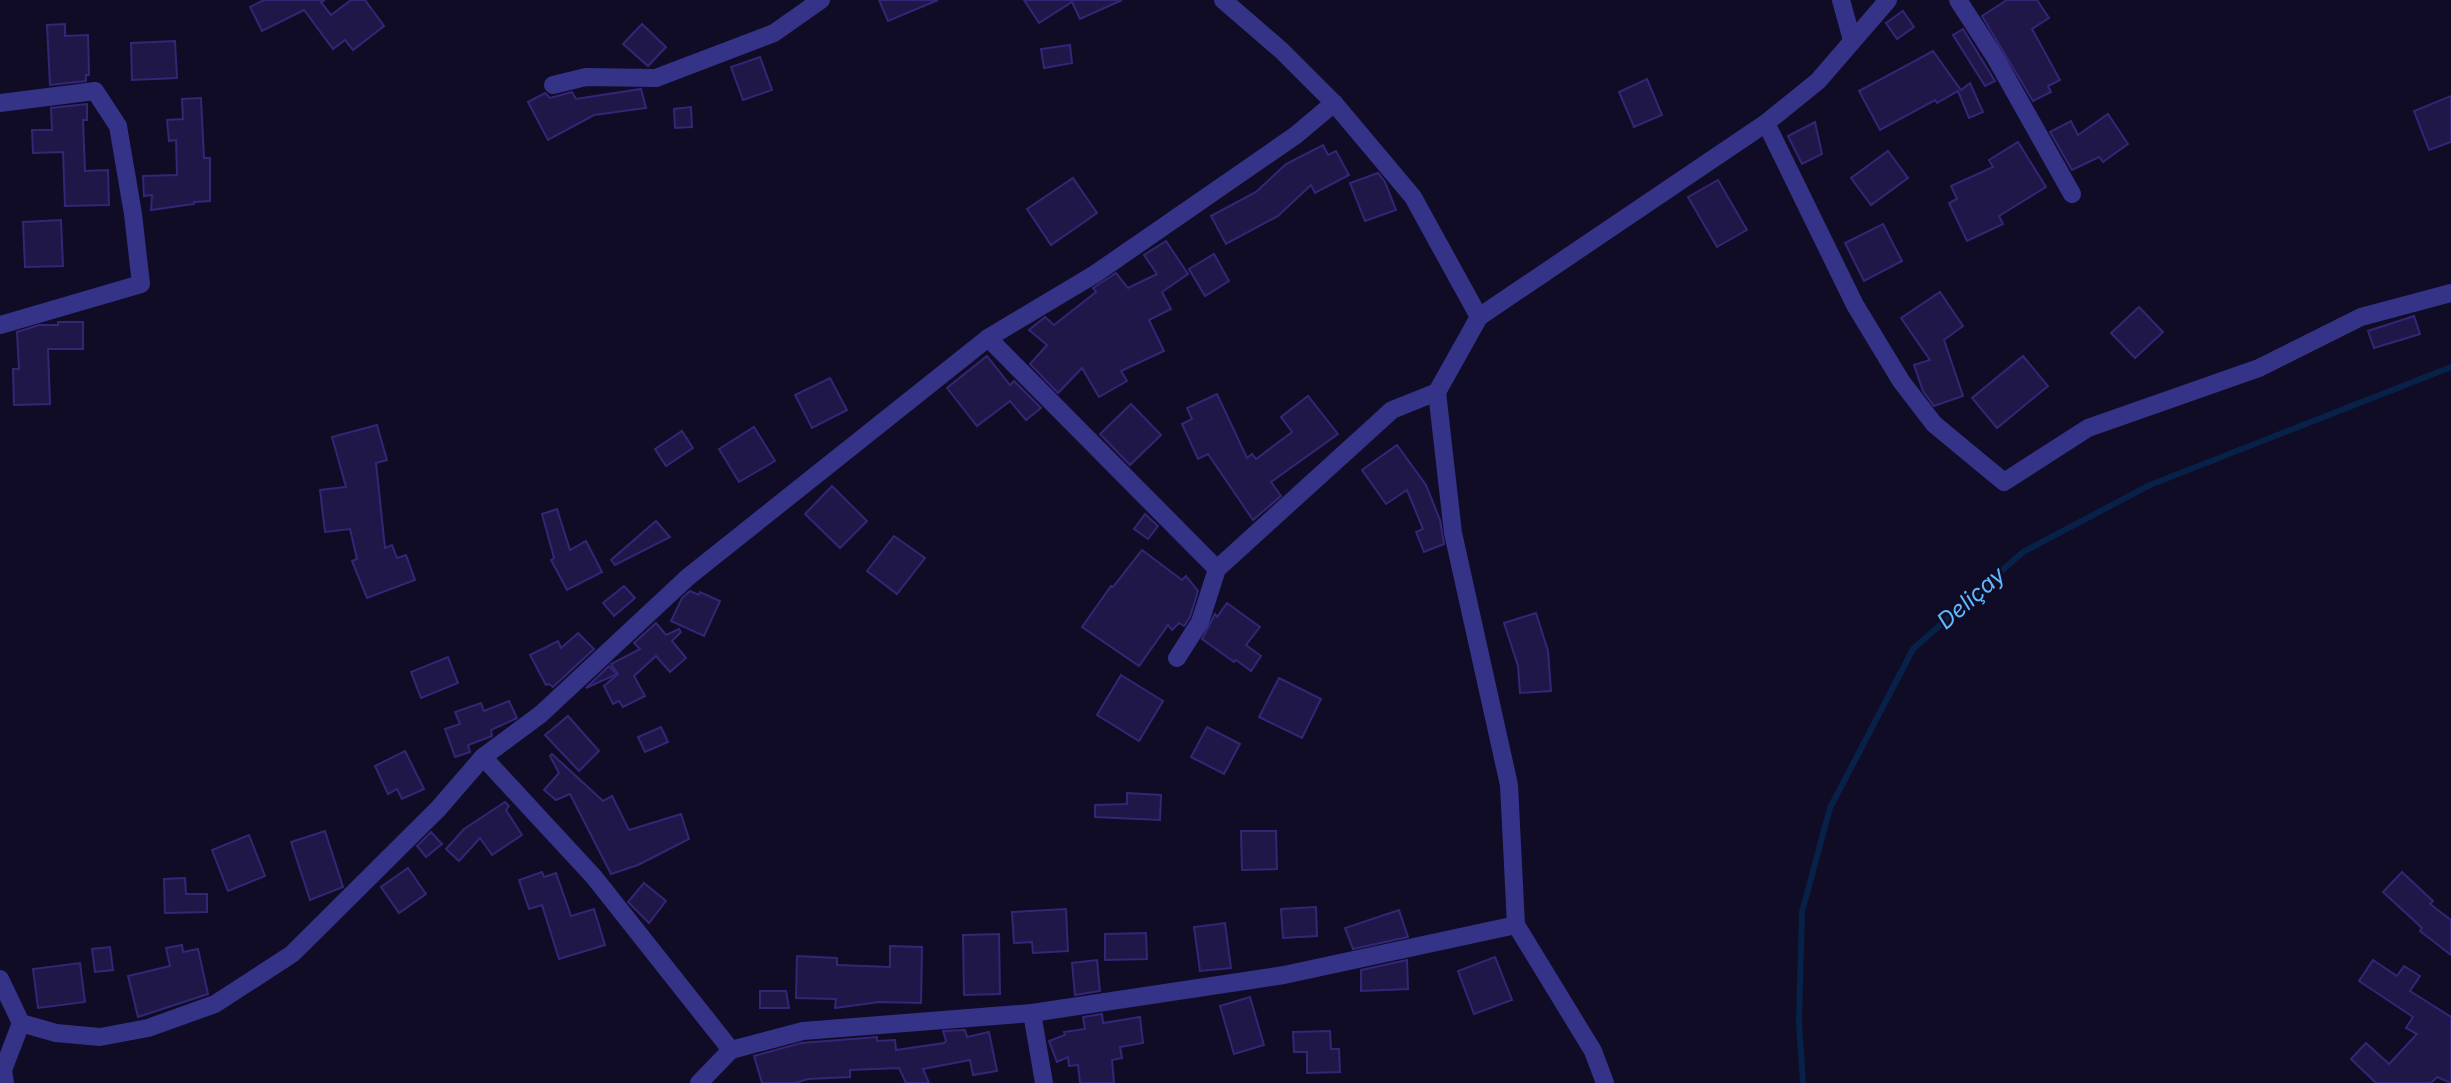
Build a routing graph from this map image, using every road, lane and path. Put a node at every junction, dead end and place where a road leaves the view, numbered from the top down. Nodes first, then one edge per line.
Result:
1 (821, 0) edge
2 (1223, 0) edge
3 (1842, 0) edge
4 (1888, 0) edge
5 (1958, 0) edge
6 (1852, 40) junction
7 (553, 85) dead end
8 (0, 103) edge
9 (1334, 103) junction
10 (1766, 123) junction
11 (2072, 194) dead end
12 (2451, 293) edge
13 (1479, 317) junction
14 (0, 325) edge
15 (988, 338) junction
16 (1437, 392) junction
17 (1217, 569) junction
18 (1177, 658) dead end
19 (483, 757) junction
20 (1516, 925) junction
21 (0, 979) edge
22 (1032, 1013) junction
23 (21, 1023) junction
24 (731, 1050) junction
25 (5, 1083) edge
26 (699, 1083) edge
27 (1044, 1083) edge
28 (1605, 1083) edge

1 - 7 street
2 - 9 street
3 - 6 street
4 - 6 street
5 - 11 street
6 - 10 street
8 - 14 street
9 - 13 street
9 - 15 street
10 - 12 street
10 - 13 street
13 - 16 street
15 - 17 street
15 - 19 street
16 - 17 street
16 - 20 street
17 - 18 street
19 - 23 street
19 - 24 street
20 - 22 street
20 - 28 street
21 - 23 street
22 - 24 street
22 - 27 street
23 - 25 street
24 - 26 street

